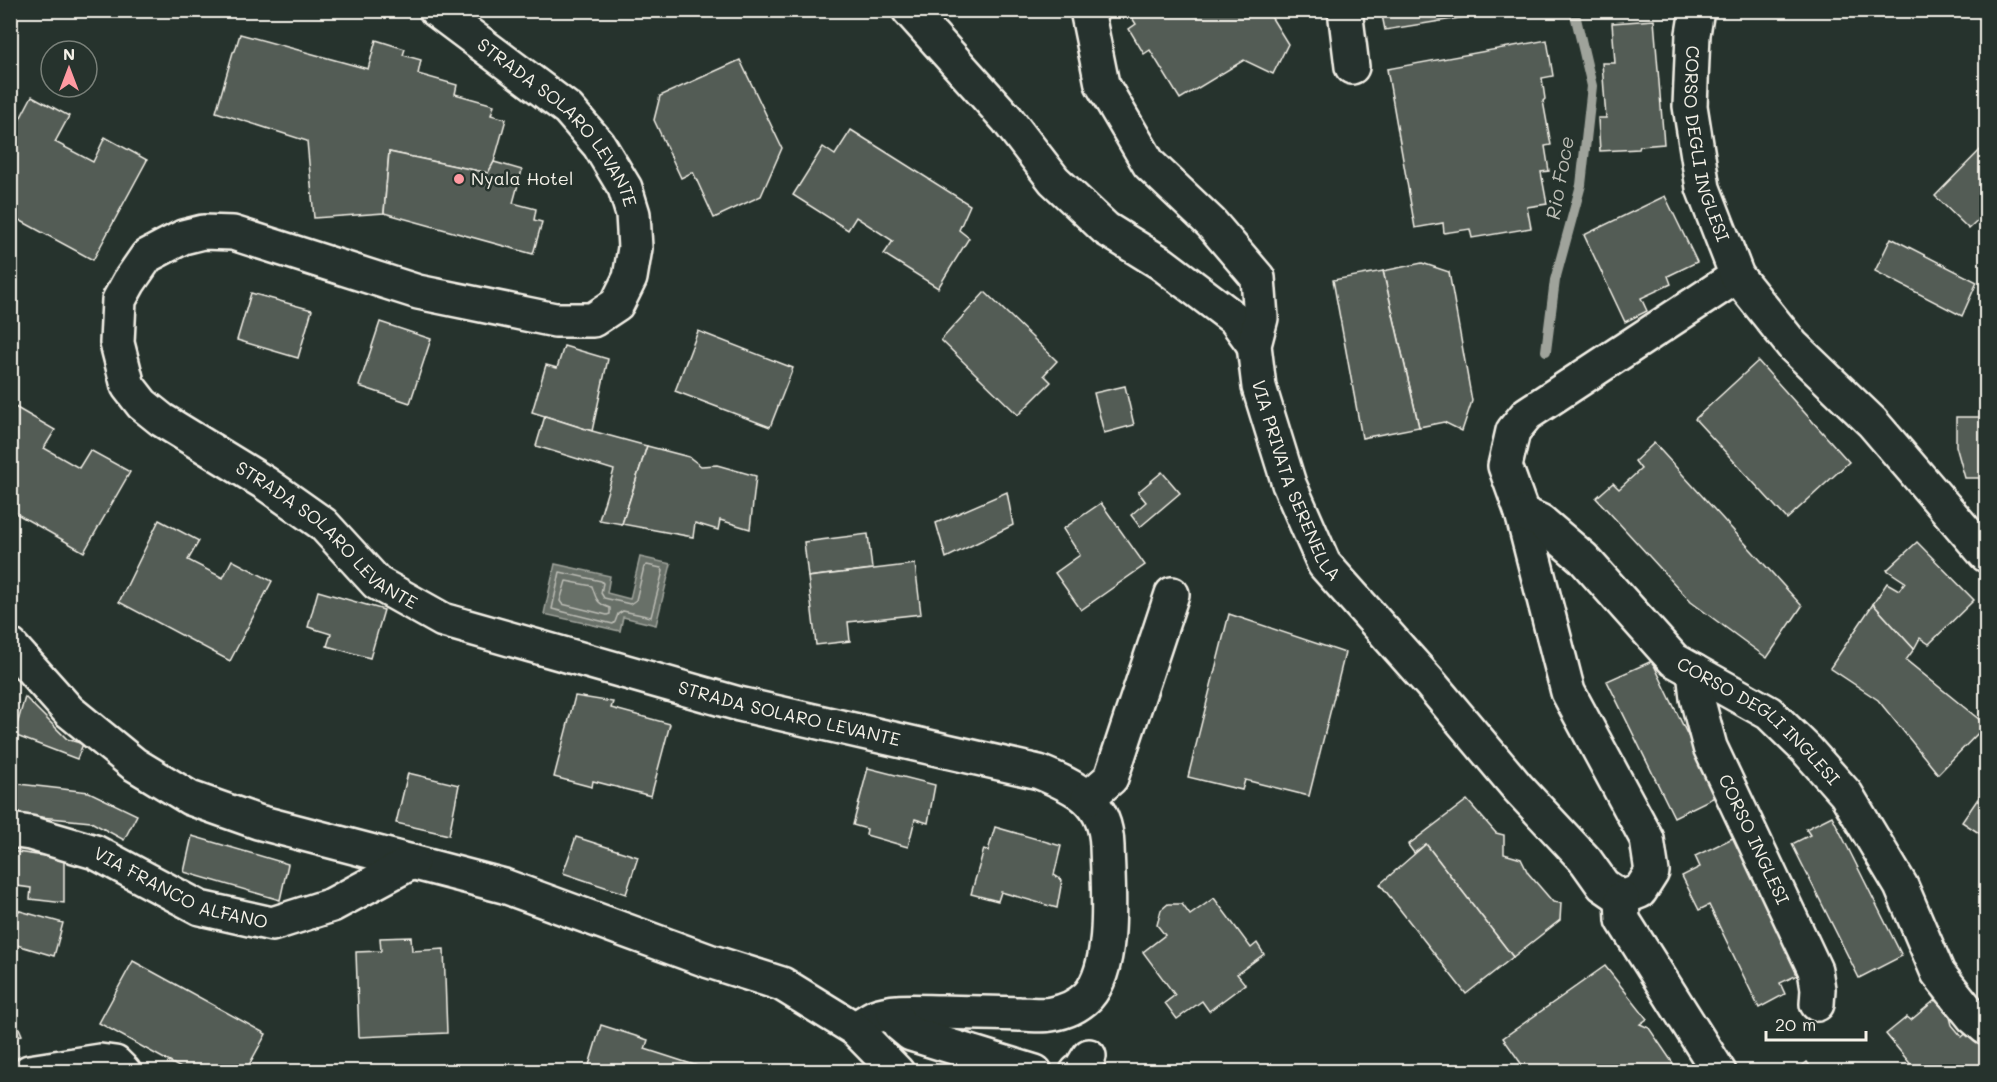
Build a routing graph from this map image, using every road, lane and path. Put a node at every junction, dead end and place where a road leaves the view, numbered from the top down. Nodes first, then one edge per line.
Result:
1 (435, 10) edge
2 (909, 10) edge
3 (1087, 10) edge
4 (1345, 10) edge
5 (1697, 10) edge
6 (1352, 67) dead end
7 (1737, 276) junction
8 (1254, 345) junction
9 (1522, 513) junction
10 (1986, 555) edge
11 (1172, 594) dead end
12 (10, 645) edge
13 (1694, 671) junction
14 (1088, 798) junction
15 (10, 830) edge
16 (412, 862) junction
17 (1625, 897) junction
18 (1817, 1004) dead end
19 (894, 1013) junction
20 (1986, 1028) edge
21 (855, 1029) junction
22 (29, 1071) edge
23 (124, 1071) edge
24 (897, 1071) edge
25 (1035, 1071) edge
26 (1719, 1071) edge

1 - 14 street, STRADA SOLARO LEVANTE
2 - 8 street
3 - 8 street, VIA PRIVATA SERENELLA
4 - 6 street
5 - 7 street, CORSO DEGLI INGLESI
7 - 9 street
7 - 10 street, CORSO DEGLI INGLESI
8 - 17 street, VIA PRIVATA SERENELLA
9 - 13 street, CORSO DEGLI INGLESI
9 - 17 street
11 - 14 street
12 - 16 street
13 - 18 street, CORSO INGLESI
13 - 20 street, CORSO DEGLI INGLESI
14 - 19 street, STRADA SOLARO LEVANTE
15 - 16 street, VIA FRANCO ALFANO
16 - 21 street
17 - 26 street
19 - 21 street, STRADA SOLARO LEVANTE
19 - 25 street
21 - 24 street
22 - 23 street

